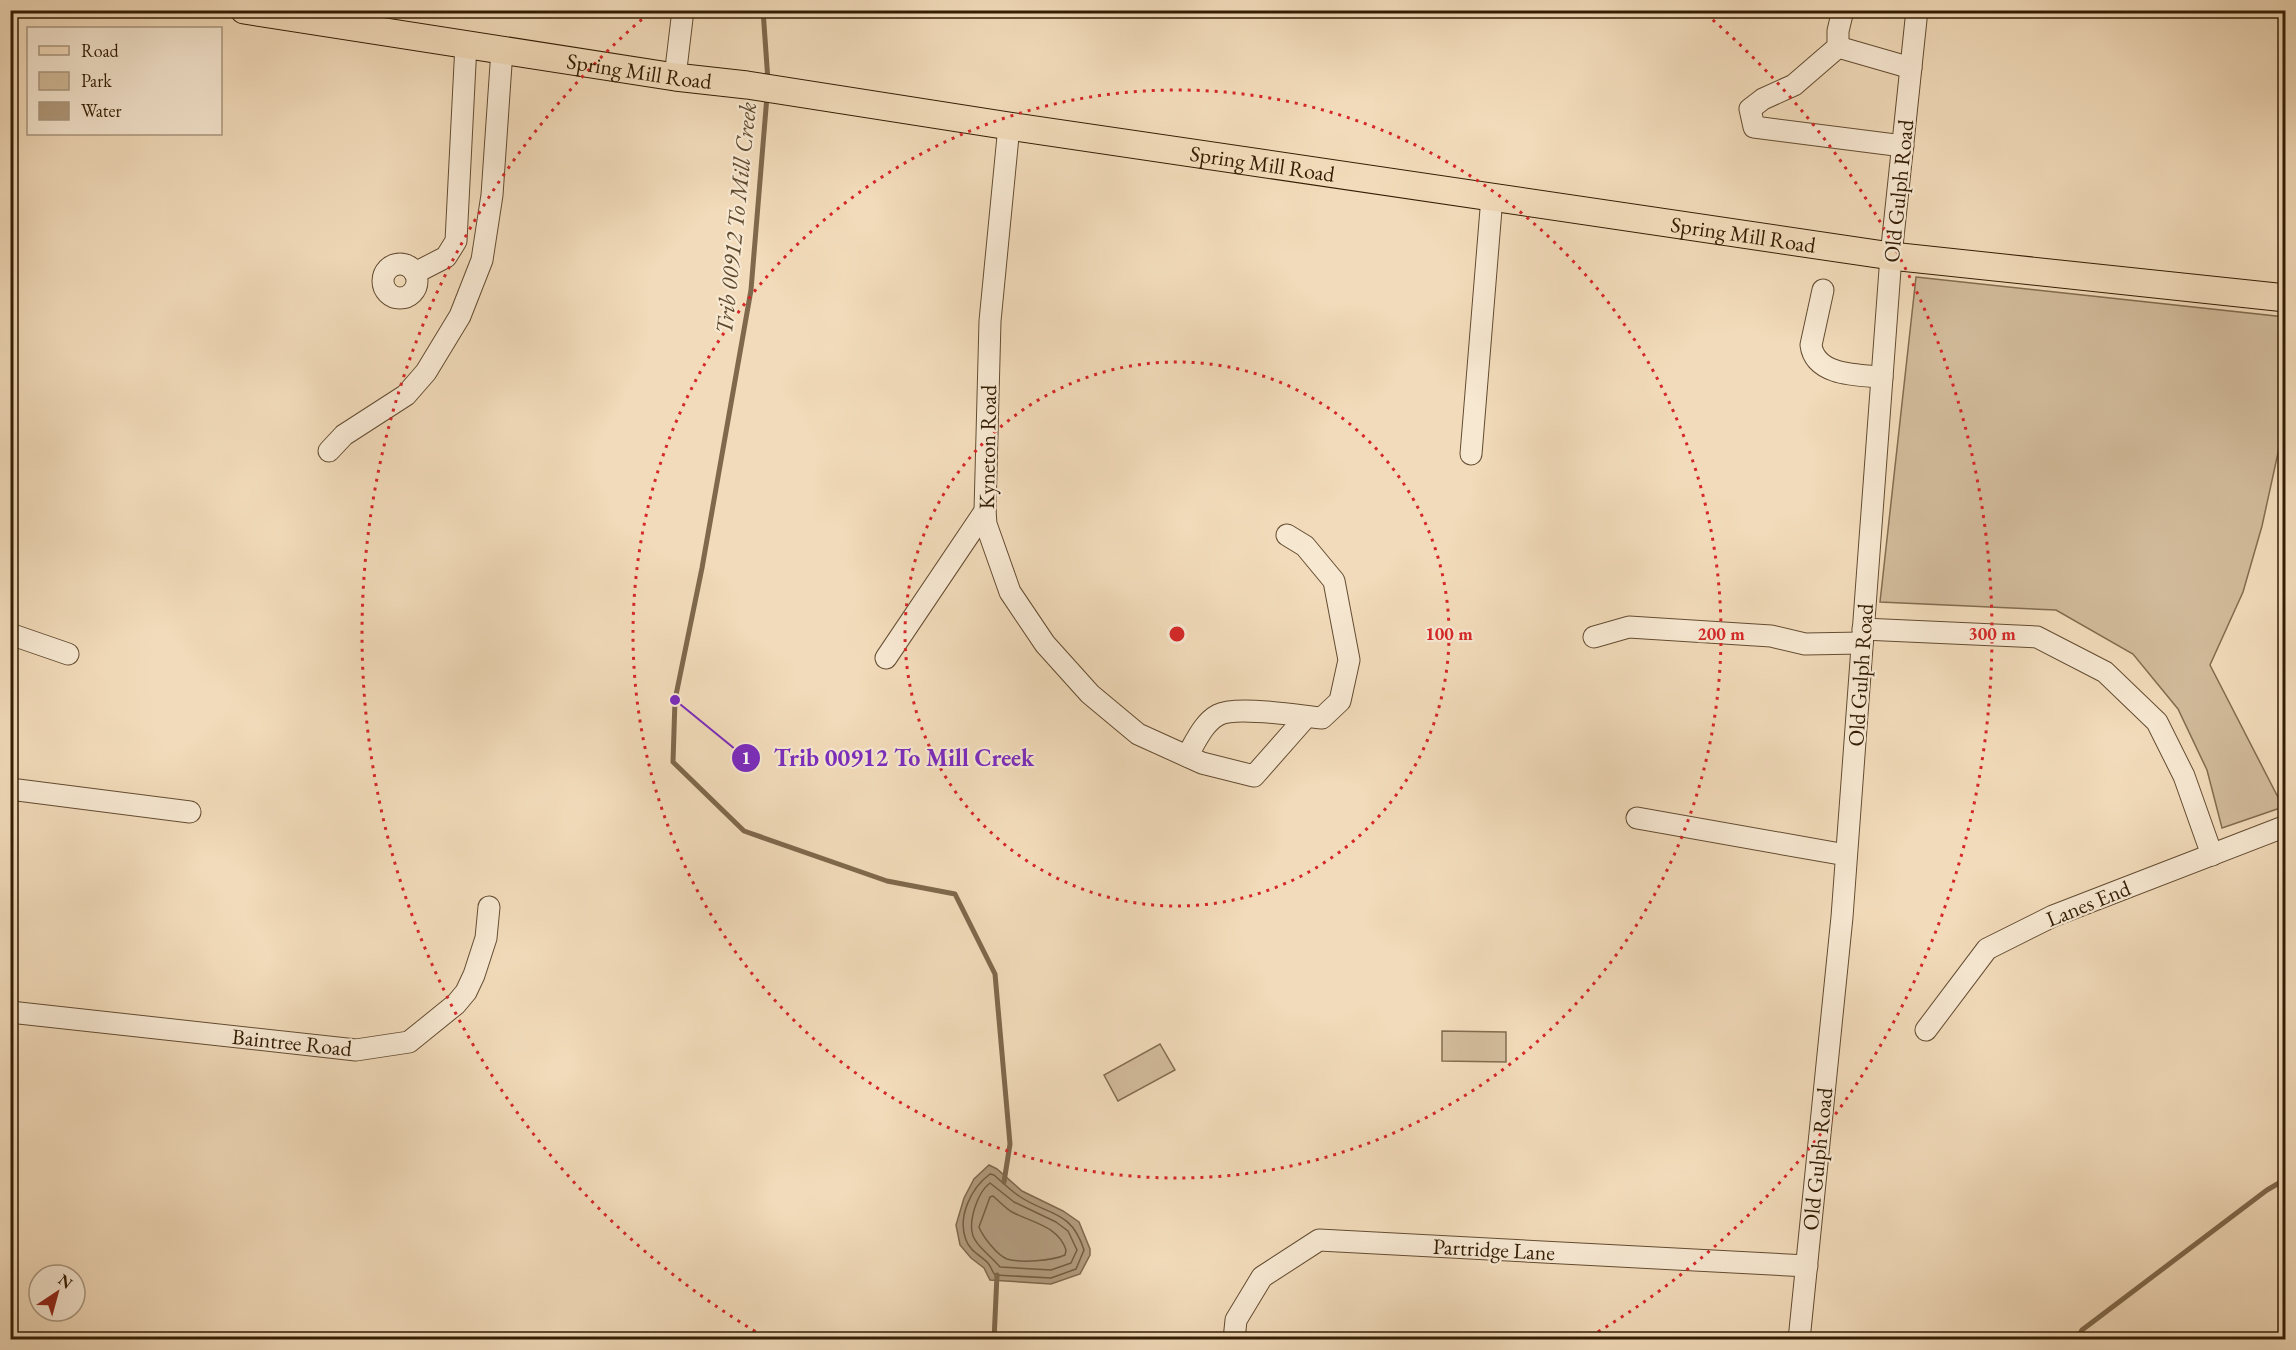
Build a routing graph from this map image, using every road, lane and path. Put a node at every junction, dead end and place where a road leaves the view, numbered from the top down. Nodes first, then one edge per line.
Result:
1 (244, 10) edge
2 (683, 10) edge
3 (1843, 10) edge
4 (1917, 10) edge
5 (466, 44) junction
6 (1838, 47) junction
7 (502, 50) junction
8 (1911, 68) junction
9 (675, 76) junction
10 (1010, 126) junction
11 (1903, 146) junction
12 (1492, 197) junction
13 (1891, 256) junction
14 (415, 273) dead end
15 (1823, 290) dead end
16 (2286, 298) edge
17 (1882, 377) junction
18 (329, 451) dead end
19 (1470, 454) dead end
20 (985, 512) junction
21 (1287, 535) dead end
22 (10, 634) edge
23 (1863, 636) junction
24 (1594, 637) dead end
25 (68, 654) dead end
26 (886, 658) dead end
27 (1306, 717) junction
28 (1187, 756) junction
29 (10, 789) edge
30 (190, 812) dead end
31 (1637, 818) dead end
32 (2286, 826) edge
33 (1846, 855) junction
34 (2212, 855) junction
35 (489, 907) dead end
36 (10, 1012) edge
37 (1926, 1030) dead end
38 (1807, 1266) junction
39 (1234, 1340) edge
40 (1799, 1340) edge

1 - 5 main road, Spring Mill Road
2 - 9 street
3 - 6 street
4 - 8 street, Old Gulph Road
5 - 7 main road, Spring Mill Road
5 - 14 street
6 - 8 street
6 - 11 street
7 - 9 main road, Spring Mill Road
7 - 18 street
8 - 11 street, Old Gulph Road
9 - 10 main road, Spring Mill Road
10 - 12 main road, Spring Mill Road
10 - 20 street, Kyneton Road
11 - 13 street, Old Gulph Road
12 - 13 main road, Spring Mill Road
12 - 19 street
13 - 16 main road, Spring Mill Road
13 - 17 street, Old Gulph Road
15 - 17 street
17 - 23 street, Old Gulph Road
20 - 26 street
20 - 28 street, Kyneton Road
21 - 27 street
22 - 25 street
23 - 24 street
23 - 33 street, Old Gulph Road
23 - 34 street
27 - 28 street
27 - 28 street, Kyneton Road
29 - 30 street
31 - 33 street
32 - 34 street, Lanes End
33 - 38 street, Old Gulph Road
34 - 37 street, Lanes End
35 - 36 street, Baintree Road
38 - 39 street, Partridge Lane
38 - 40 street, Old Gulph Road

